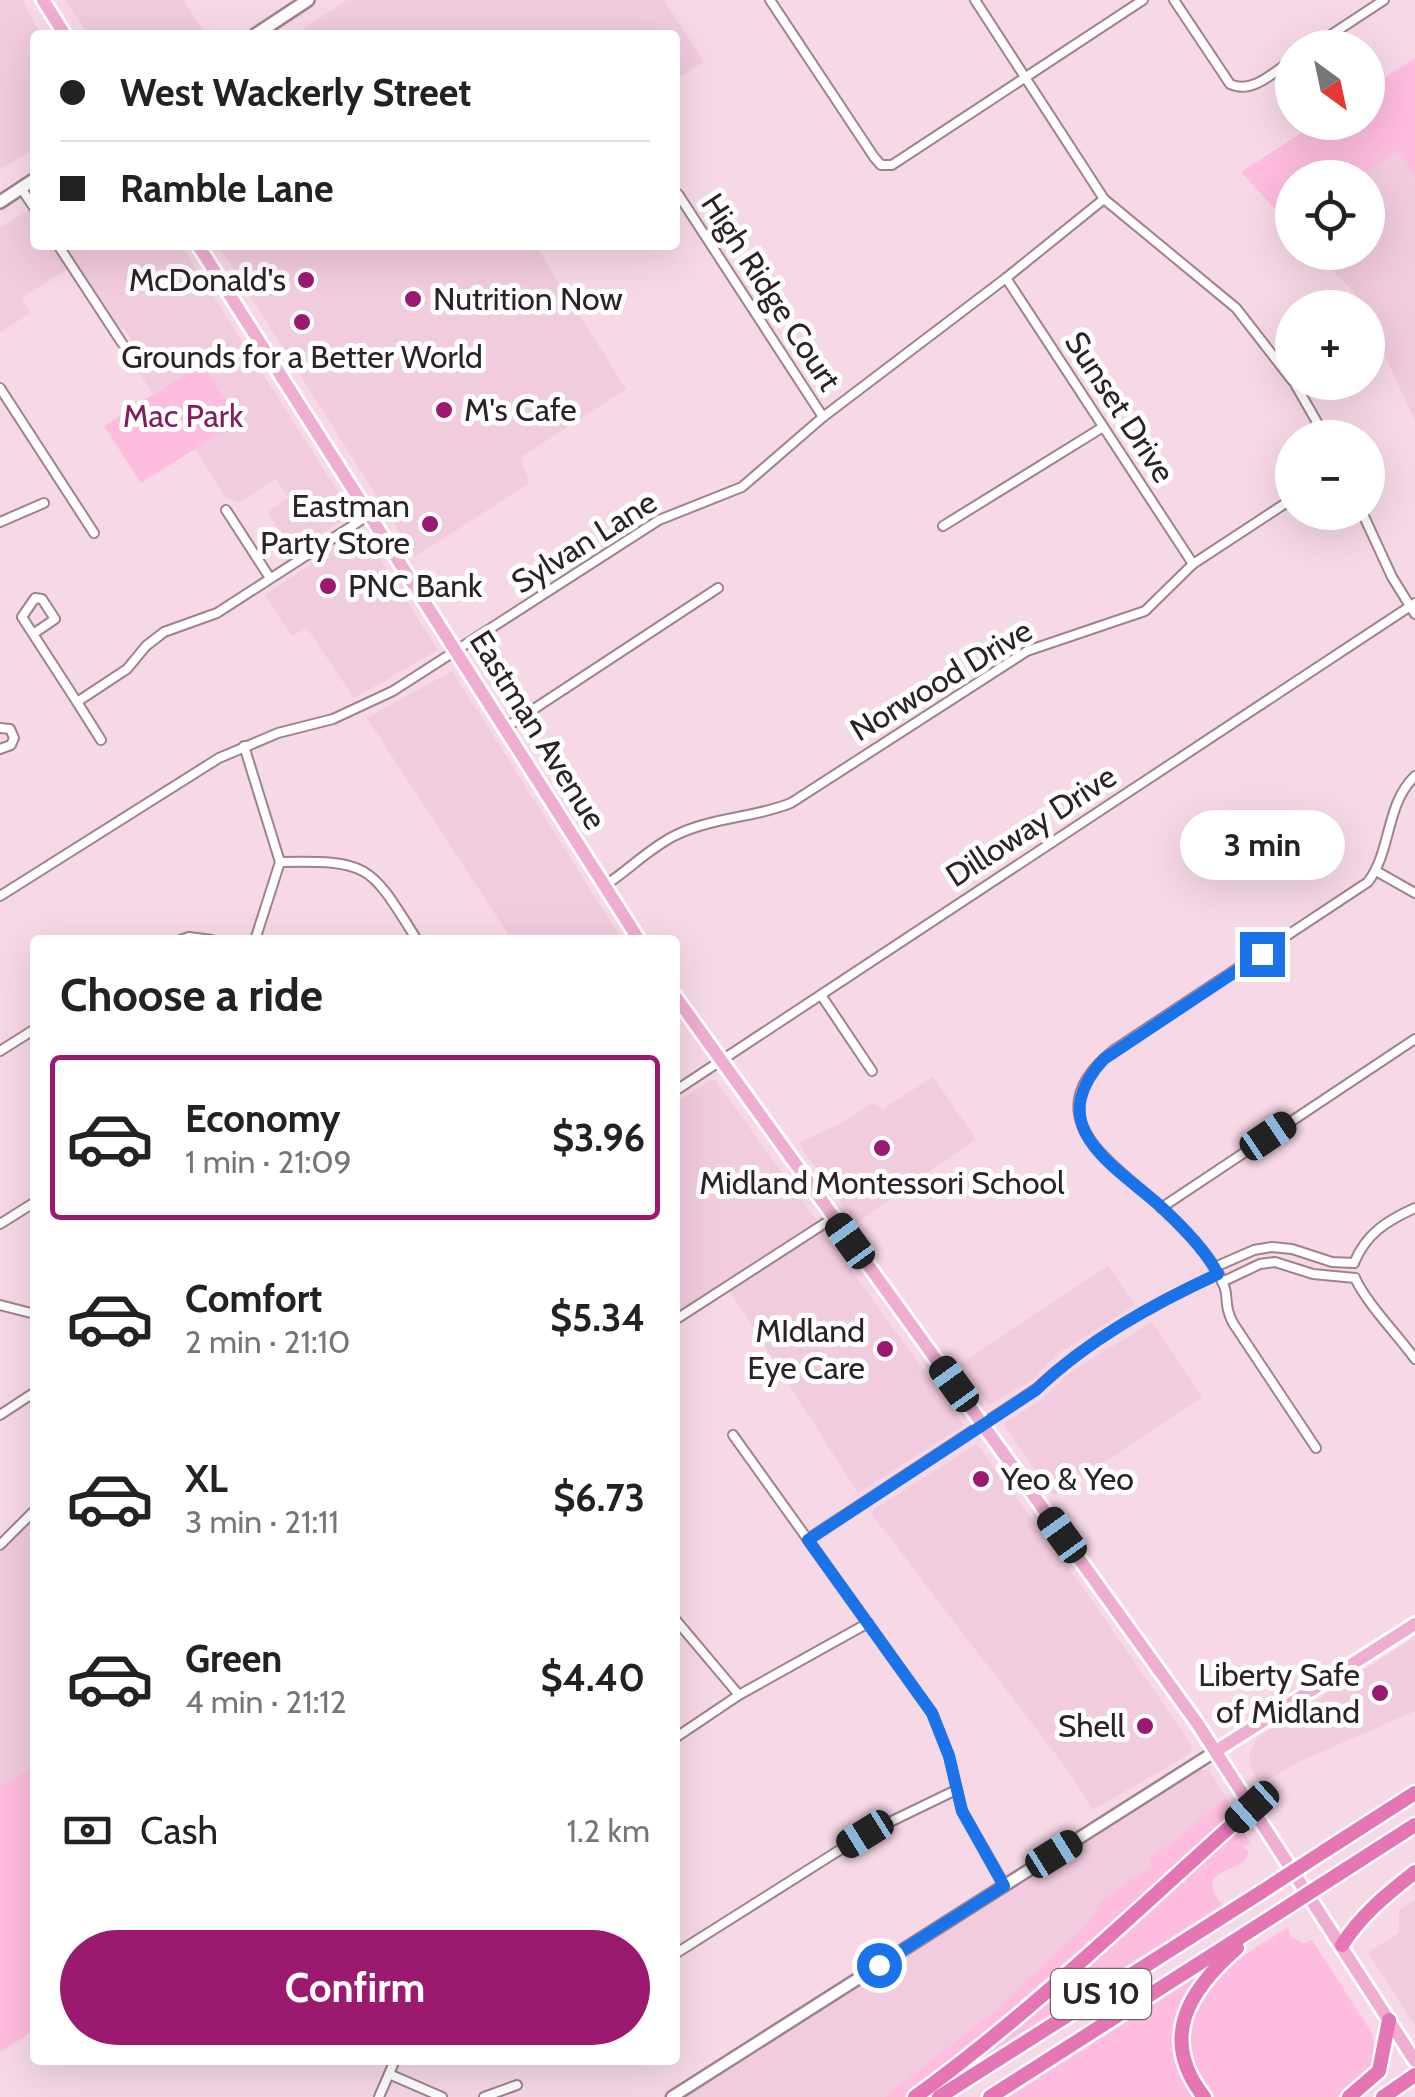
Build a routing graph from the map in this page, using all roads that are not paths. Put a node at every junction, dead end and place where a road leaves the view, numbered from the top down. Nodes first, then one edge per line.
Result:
1 (43, 0) edge
2 (308, 0) edge
3 (770, 0) edge
4 (976, 0) edge
5 (1143, 0) edge
6 (1174, 0) edge
7 (1384, 0) edge
8 (62, 30) edge
9 (263, 30) edge
10 (1338, 30) edge
11 (1275, 71) edge
12 (1026, 77) junction
13 (30, 182) edge
14 (21, 188) junction
15 (680, 197) edge
16 (1104, 199) junction
17 (0, 202) edge
18 (30, 202) edge
19 (61, 250) edge
20 (201, 250) edge
21 (1006, 278) junction
22 (122, 343) dead end
23 (1275, 358) edge
24 (0, 388) edge
25 (823, 417) junction
26 (1103, 426) junction
27 (44, 503) dead end
28 (0, 508) edge
29 (226, 510) dead end
30 (1275, 510) edge
31 (369, 515) junction
32 (10, 517) junction
33 (0, 522) edge
34 (943, 526) dead end
35 (1370, 530) edge
36 (94, 533) dead end
37 (1192, 564) junction
38 (270, 578) junction
39 (718, 588) dead end
40 (1413, 607) edge
41 (33, 634) junction
42 (456, 652) junction
43 (76, 702) junction
44 (0, 728) edge
45 (505, 728) junction
46 (101, 740) dead end
47 (244, 746) junction
48 (0, 749) edge
49 (1415, 776) edge
50 (280, 862) junction
51 (1376, 871) junction
52 (604, 886) junction
53 (1415, 894) edge
54 (0, 896) edge
55 (256, 935) edge
56 (414, 935) edge
57 (635, 935) edge
58 (821, 995) junction
59 (680, 1003) edge
60 (30, 1032) edge
61 (1415, 1039) edge
62 (0, 1051) edge
63 (721, 1062) junction
64 (872, 1071) dead end
65 (680, 1089) edge
66 (30, 1205) edge
67 (1162, 1208) junction
68 (1415, 1208) edge
69 (834, 1218) junction
70 (0, 1224) edge
71 (1354, 1263) junction
72 (1218, 1274) junction
73 (1356, 1278) junction
74 (0, 1306) edge
75 (30, 1313) edge
76 (680, 1317) edge
77 (1415, 1360) edge
78 (30, 1395) edge
79 (0, 1416) edge
80 (983, 1425) junction
81 (733, 1435) dead end
82 (1316, 1448) dead end
83 (30, 1515) edge
84 (808, 1540) junction
85 (0, 1545) edge
86 (868, 1623) junction
87 (1415, 1624) edge
88 (680, 1625) edge
89 (739, 1695) junction
90 (680, 1735) edge
91 (1216, 1751) junction
92 (956, 1790) junction
93 (1415, 1793) edge
94 (1252, 1807) junction
95 (1415, 1825) edge
96 (1415, 1872) edge
97 (1004, 1886) junction
98 (1275, 1915) junction
99 (1342, 1945) junction
100 (680, 1951) edge
101 (1389, 2020) junction
102 (1415, 2061) edge
103 (393, 2065) edge
104 (389, 2074) junction
105 (1415, 2075) edge
106 (517, 2085) dead end
107 (379, 2097) edge
108 (442, 2097) edge
109 (484, 2097) edge
110 (672, 2097) edge
111 (916, 2097) edge
112 (939, 2097) edge
113 (990, 2097) edge
114 (1204, 2097) edge
115 (1348, 2097) edge
116 (1382, 2097) edge

1 - 8 main road
2 - 9 main road
3 - 12 street
4 - 12 street
5 - 12 street
6 - 11 street
7 - 10 street
12 - 16 street
13 - 14 main road
14 - 17 main road
14 - 18 street
15 - 25 street, High Ridge Court
16 - 21 street, Sylvan Lane
16 - 23 street
19 - 22 street
20 - 31 main road, Eastman Avenue
21 - 25 street, Sylvan Lane
21 - 26 street, Sunset Drive
24 - 36 street
25 - 42 street, Sylvan Lane
26 - 34 street
26 - 37 street, Sunset Drive
27 - 32 street
28 - 32 street
29 - 38 street
30 - 37 street, Norwood Drive
31 - 38 street
31 - 42 main road, Eastman Avenue
32 - 33 street
35 - 40 street
37 - 52 street, Norwood Drive
38 - 43 street
39 - 45 street
40 - 58 street, Dilloway Drive
41 - 41 street
41 - 43 street
42 - 45 main road, Eastman Avenue
42 - 47 street, Sylvan Lane
43 - 46 street
44 - 48 street
45 - 52 main road, Eastman Avenue
47 - 50 street
47 - 54 street, Sylvan Lane
49 - 51 street
50 - 55 street
50 - 56 street
51 - 53 street
51 - 67 street
52 - 57 main road, Eastman Avenue
58 - 63 street, Dilloway Drive
58 - 64 street
59 - 63 main road
60 - 62 street
61 - 67 street
63 - 65 street, Dilloway Drive
63 - 69 main road
66 - 70 street
67 - 72 street
68 - 71 street
69 - 76 street
69 - 80 main road
71 - 72 street
71 - 73 street
72 - 73 street
72 - 80 street
72 - 82 street
73 - 77 street
74 - 75 street
78 - 79 street
80 - 84 street
80 - 91 main road
81 - 84 street
83 - 85 street
84 - 86 street
86 - 89 street
86 - 92 street
87 - 91 main road
88 - 89 street
89 - 90 street
91 - 94 main road
91 - 97 street
92 - 97 street
92 - 100 street
93 - 112 highway, US 10, bridge
94 - 99 main road
94 - 111 highway
95 - 98 highway, US 10, bridge
96 - 99 highway
97 - 110 street
98 - 113 highway, US 10
98 - 114 highway
99 - 101 main road
101 - 102 main road
101 - 115 highway
103 - 104 street
104 - 107 street
104 - 108 street
105 - 116 highway
106 - 109 street

